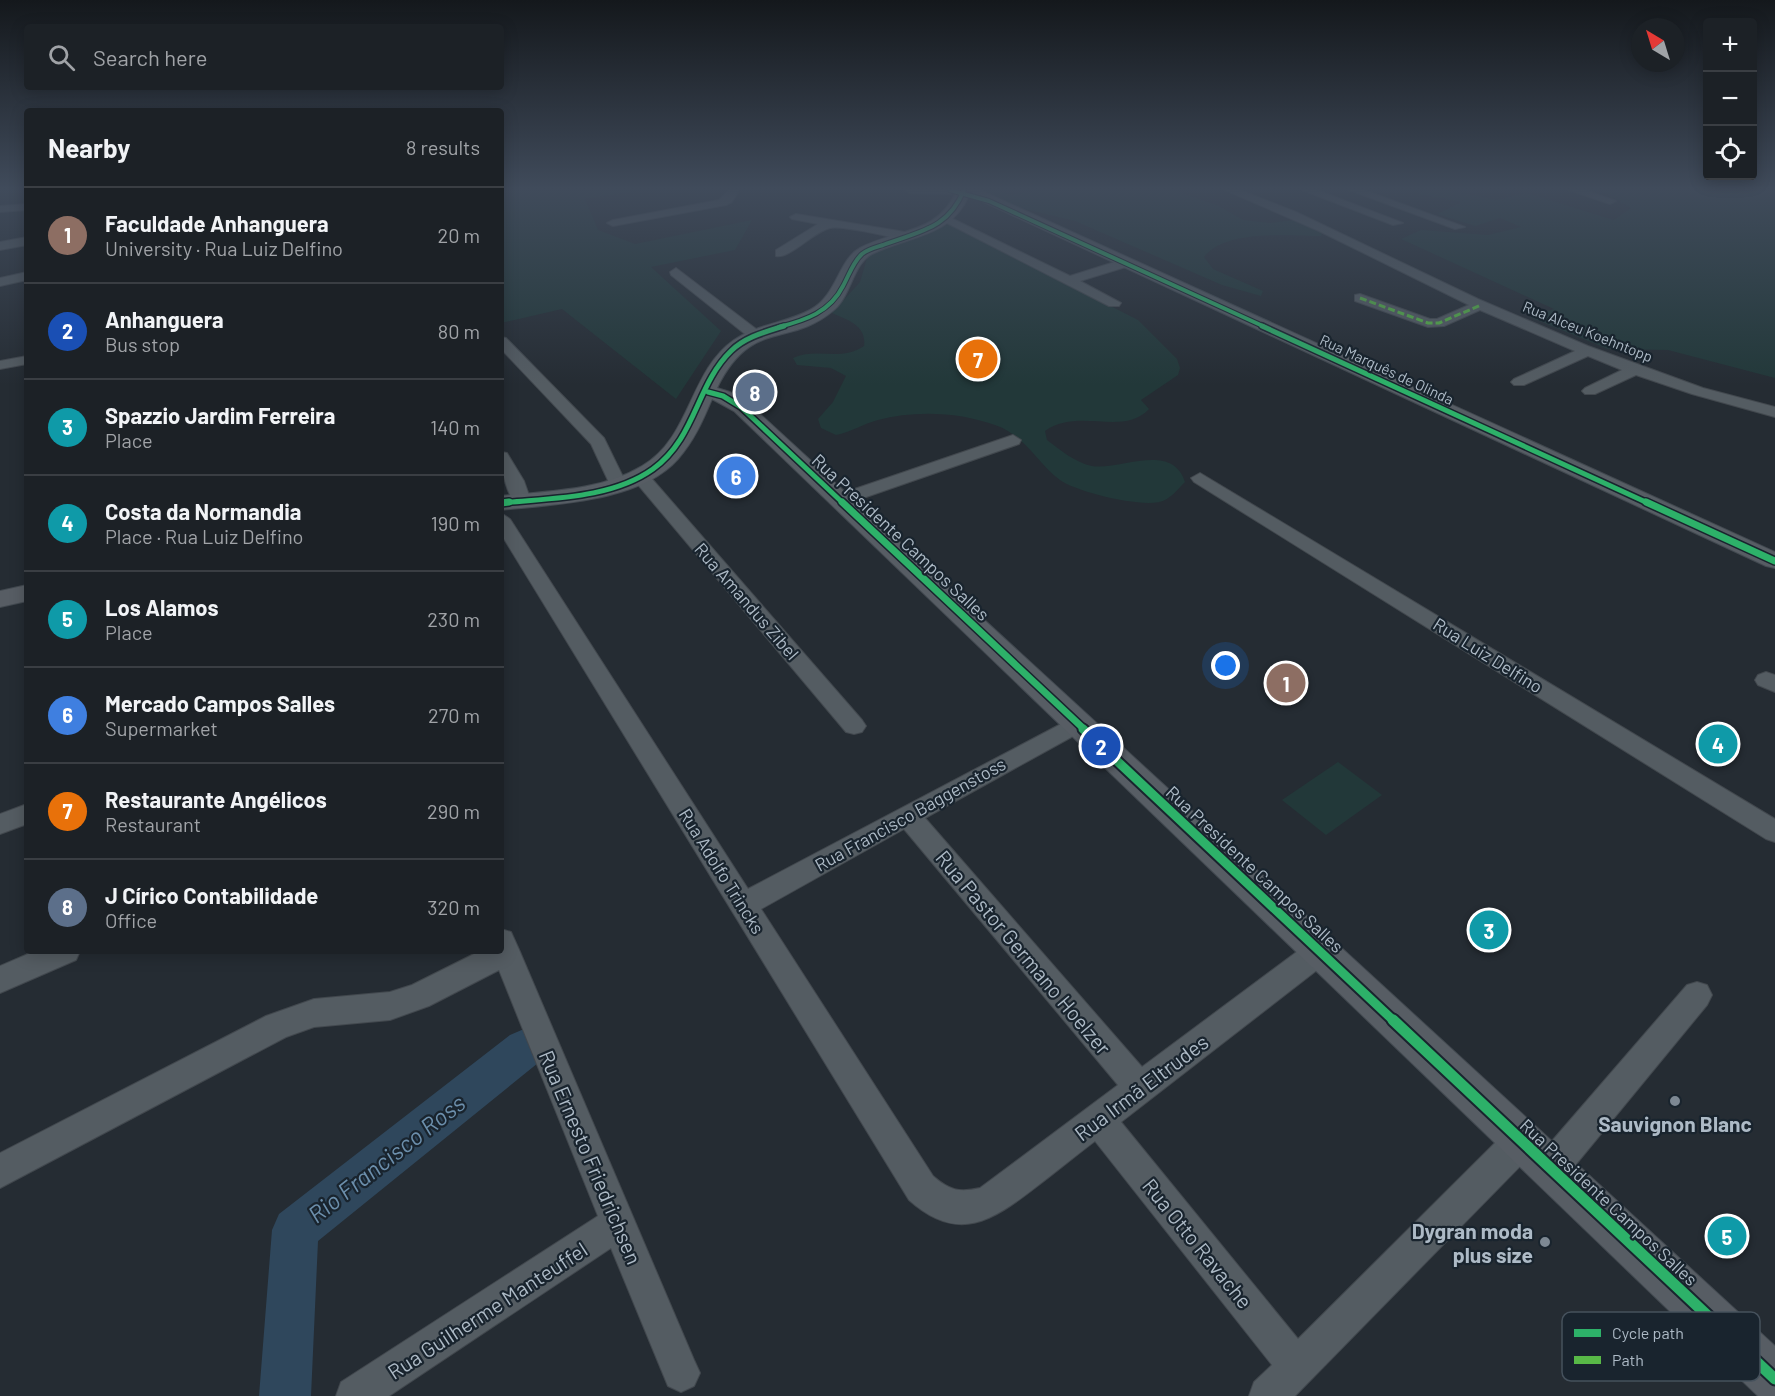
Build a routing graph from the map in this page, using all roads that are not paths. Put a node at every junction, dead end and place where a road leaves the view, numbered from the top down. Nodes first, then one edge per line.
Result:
1 (860, 255) edge
2 (1019, 255) edge
3 (1108, 255) edge
4 (1377, 255) edge
5 (1125, 263) junction
6 (676, 272) dead end
7 (24, 277) edge
8 (1069, 280) junction
9 (0, 282) edge
10 (1360, 298) dead end
11 (1114, 303) dead end
12 (1485, 307) junction
13 (1432, 334) dead end
14 (755, 335) junction
15 (504, 344) edge
16 (1590, 350) junction
17 (1636, 369) junction
18 (1519, 382) dead end
19 (1590, 391) dead end
20 (708, 392) junction
21 (1775, 412) edge
22 (1013, 440) dead end
23 (504, 462) edge
24 (640, 476) junction
25 (1200, 478) dead end
26 (618, 485) junction
27 (840, 500) junction
28 (511, 502) edge
29 (504, 524) edge
30 (1775, 561) edge
31 (24, 594) edge
32 (0, 599) edge
33 (1078, 723) junction
34 (854, 726) dead end
35 (24, 815) edge
36 (909, 816) junction
37 (0, 824) edge
38 (1775, 832) edge
39 (743, 905) junction
40 (504, 948) edge
41 (1320, 951) junction
42 (59, 954) edge
43 (490, 954) edge
44 (0, 980) edge
45 (1697, 995) dead end
46 (1140, 1088) junction
47 (1098, 1119) junction
48 (1522, 1140) junction
49 (1551, 1168) junction
50 (0, 1171) edge
51 (955, 1209) joint
52 (619, 1223) junction
53 (1704, 1312) edge
54 (1760, 1365) edge
55 (1297, 1366) junction
56 (681, 1373) dead end
57 (1775, 1379) edge
58 (355, 1396) edge
59 (1268, 1396) edge

1 - 14 main road
2 - 8 street
3 - 5 main road, Rua Marquês de Olinda
4 - 12 street, Rua Alceu Koehntopp
5 - 8 street
5 - 30 main road, Rua Marquês de Olinda
6 - 14 street
7 - 9 street
8 - 11 street
10 - 12 street
12 - 13 street
12 - 16 street, Rua Alceu Koehntopp
14 - 20 main road
15 - 26 street
16 - 17 street, Rua Alceu Koehntopp
16 - 18 street
17 - 19 street
17 - 21 street, Rua Alceu Koehntopp
20 - 24 main road
20 - 27 main road, Rua Presidente Campos Salles
22 - 27 street
23 - 28 street
24 - 26 main road
24 - 34 street, Rua Amandus Zibel
25 - 38 street, Rua Luiz Delfino
26 - 28 main road
27 - 33 main road, Rua Presidente Campos Salles
29 - 39 street, Rua Adolfo Trincks
31 - 32 main road
33 - 36 street, Rua Francisco Baggenstoss
33 - 41 main road, Rua Presidente Campos Salles
35 - 37 street
36 - 39 street, Rua Francisco Baggenstoss
36 - 46 street, Rua Pastor Germano Hoelzer
39 - 51 street, Rua Adolfo Trincks
40 - 52 street, Rua Ernesto Friedrichsen
41 - 46 street, Rua Irmã Eltrudes
41 - 48 main road, Rua Presidente Campos Salles
42 - 44 street
43 - 50 street
45 - 49 street
46 - 47 street, Rua Irmã Eltrudes
47 - 51 street, Rua Irmã Eltrudes
47 - 55 street, Rua Otto Ravache
48 - 49 main road, Rua Presidente Campos Salles
48 - 55 street
49 - 53 main road, Rua Presidente Campos Salles
52 - 56 street, Rua Ernesto Friedrichsen
52 - 58 street, Rua Guilherme Manteuffel
54 - 57 main road, Rua Presidente Campos Salles
55 - 59 street

